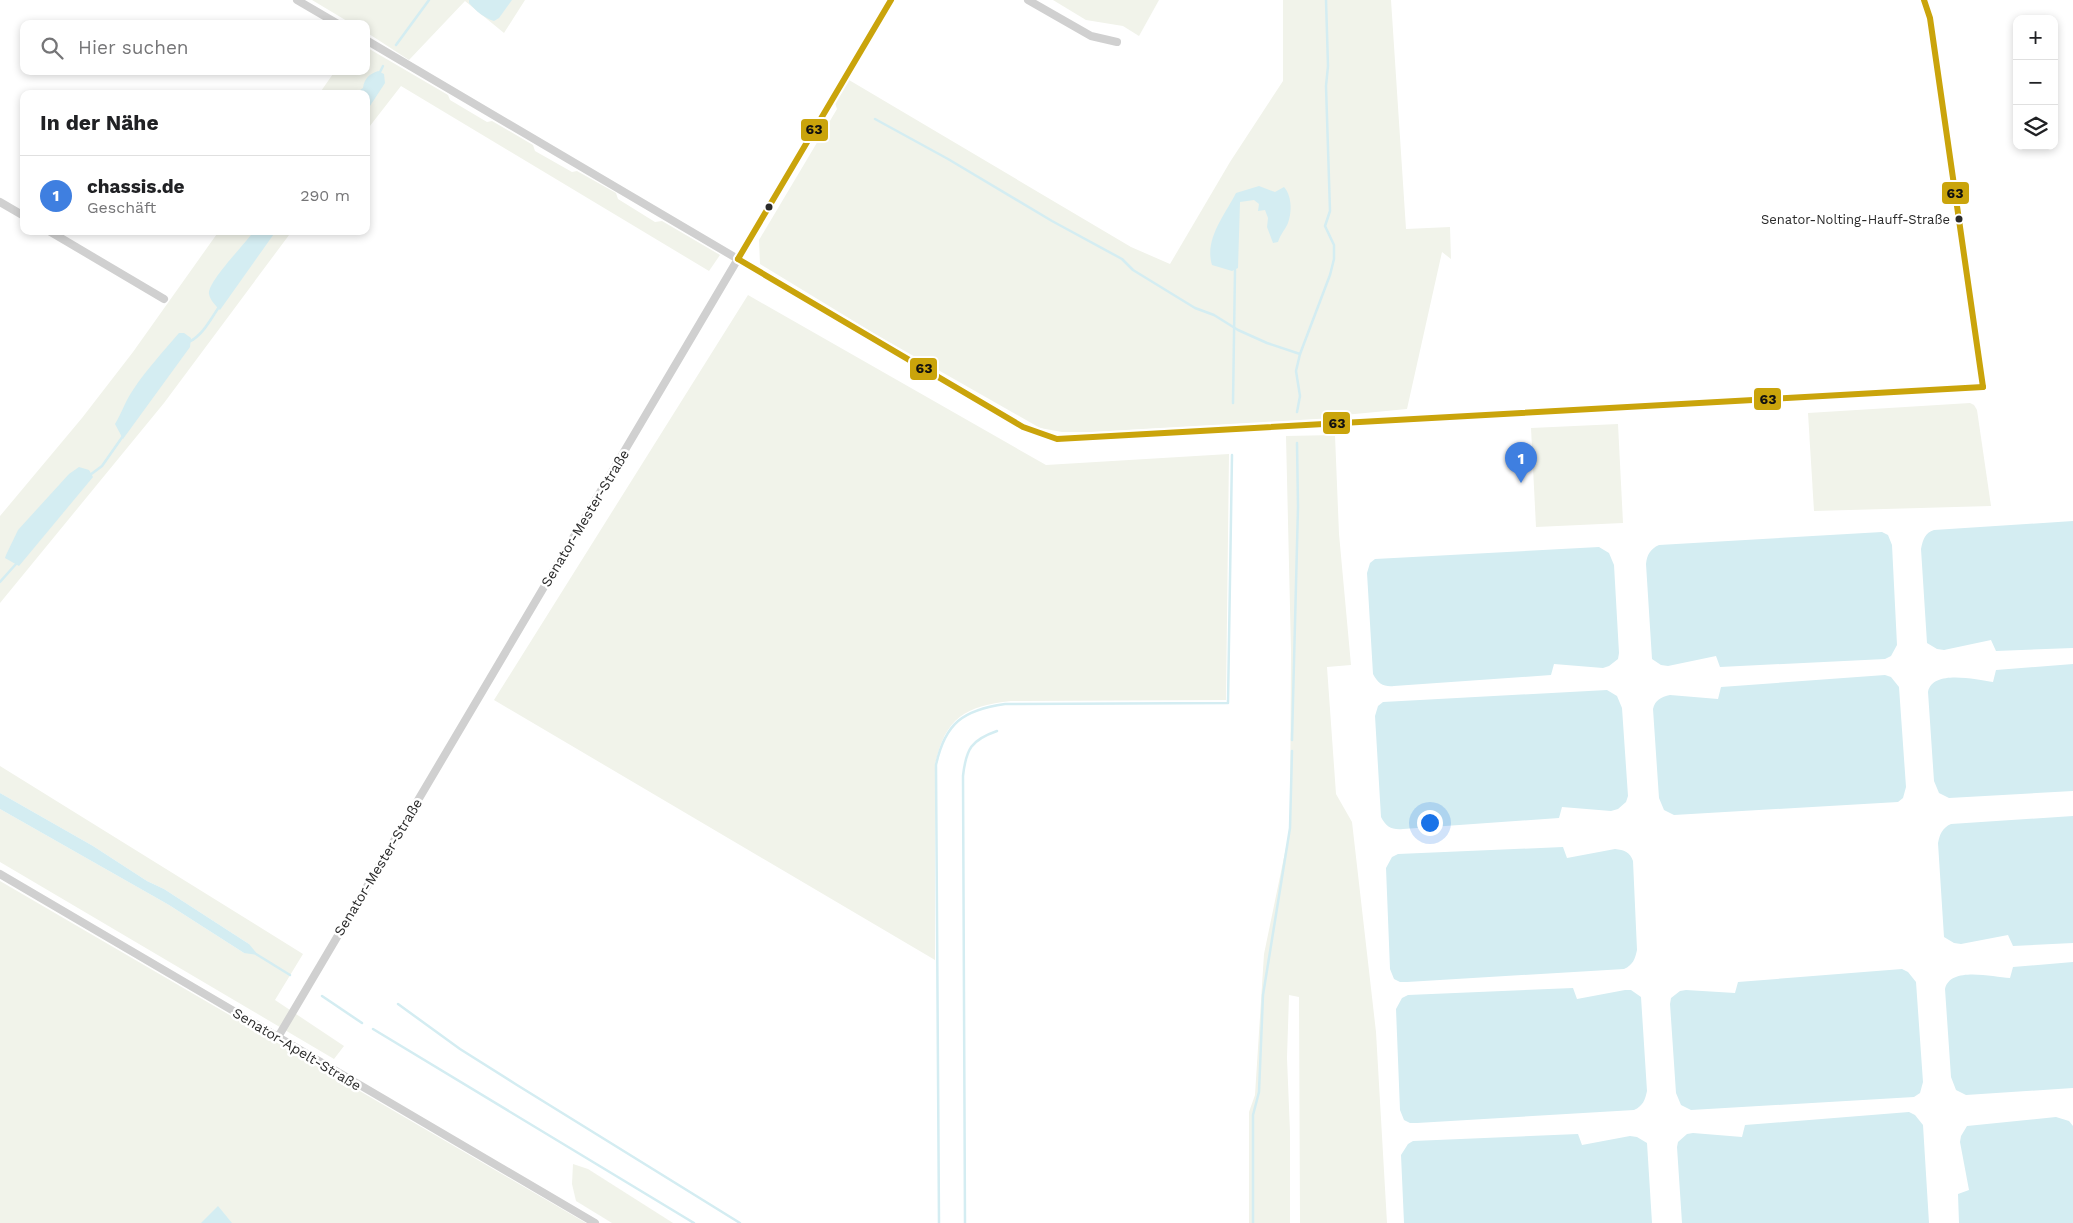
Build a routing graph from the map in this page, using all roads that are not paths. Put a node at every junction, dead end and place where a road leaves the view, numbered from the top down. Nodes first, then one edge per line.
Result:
1 (297, 0) edge
2 (891, 0) edge
3 (1028, 0) edge
4 (1924, 0) edge
5 (331, 20) edge
6 (370, 42) edge
7 (1117, 42) dead end
8 (0, 202) edge
9 (20, 214) edge
10 (56, 235) edge
11 (738, 259) junction
12 (164, 298) dead end
13 (0, 874) edge
14 (278, 1037) junction
15 (595, 1223) edge

1 - 5 street
2 - 11 street, Senator-Mester-Straße
3 - 7 street
4 - 11 street
6 - 11 street
8 - 9 street
10 - 12 street
11 - 14 street, Senator-Mester-Straße
13 - 14 street, Senator-Apelt-Straße
14 - 15 street, Senator-Apelt-Straße

